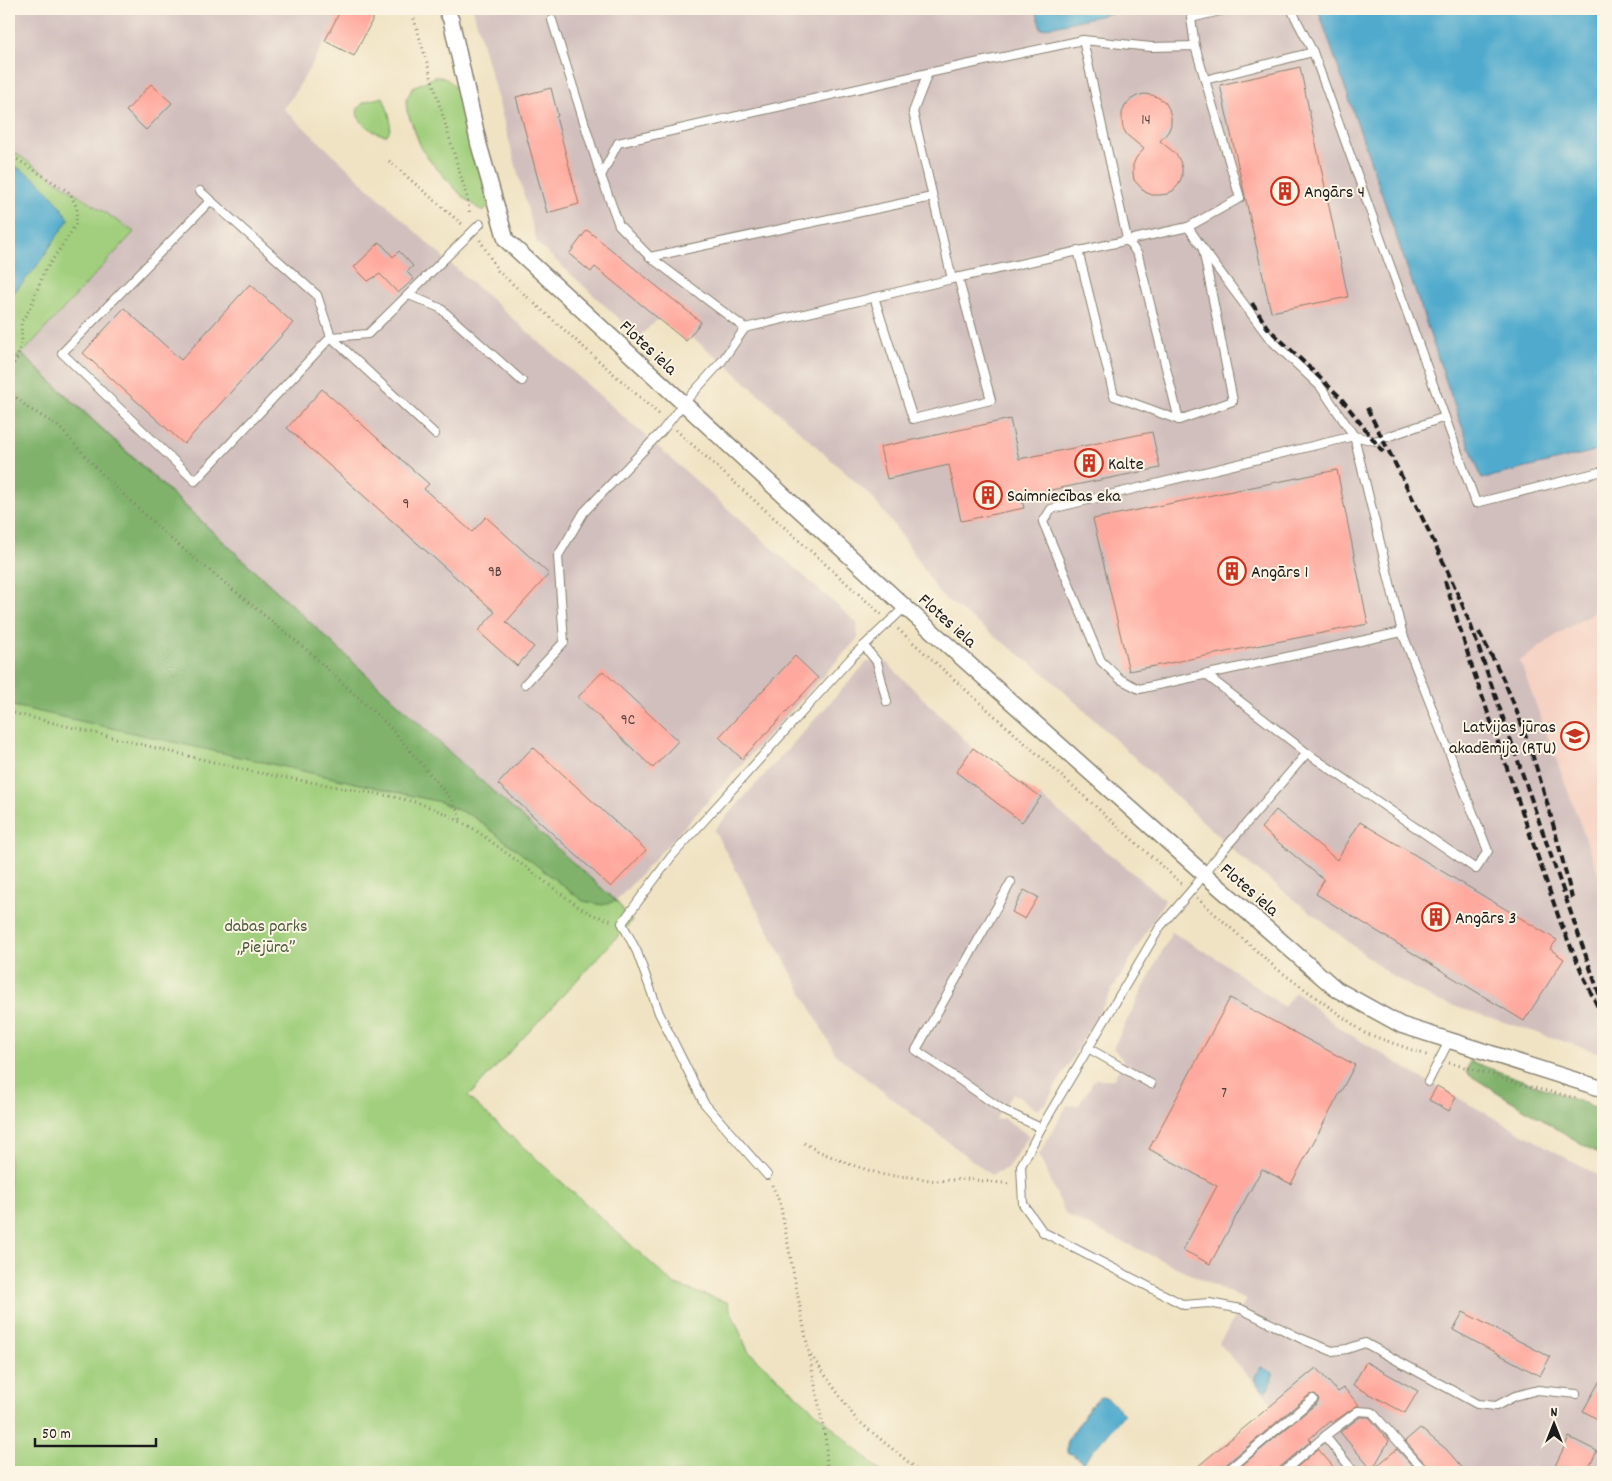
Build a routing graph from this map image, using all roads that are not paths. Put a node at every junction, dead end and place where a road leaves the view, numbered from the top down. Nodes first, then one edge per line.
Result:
1 (446, 9) edge
2 (1228, 9) edge
3 (1291, 9) edge
4 (552, 20) dead end
5 (1083, 40) junction
6 (1195, 46) junction
7 (1313, 52) junction
8 (928, 73) junction
9 (1205, 80) junction
10 (600, 176) junction
11 (200, 191) dead end
12 (932, 197) junction
13 (210, 200) junction
14 (480, 224) dead end
15 (1188, 227) junction
16 (1127, 239) junction
17 (1203, 249) junction
18 (1078, 250) junction
19 (650, 257) junction
20 (955, 278) junction
21 (409, 295) junction
22 (874, 297) junction
23 (745, 328) junction
24 (331, 337) junction
25 (522, 381) dead end
26 (683, 404) junction
27 (1445, 417) junction
28 (1179, 420) junction
29 (435, 434) dead end
30 (1354, 436) junction
31 (1603, 471) edge
32 (905, 607) junction
33 (1402, 632) junction
34 (864, 646) junction
35 (1205, 674) junction
36 (526, 684) dead end
37 (887, 702) dead end
38 (1307, 753) junction
39 (1204, 874) junction
40 (1011, 882) dead end
41 (1449, 1041) junction
42 (1088, 1048) junction
43 (1428, 1082) dead end
44 (1151, 1084) dead end
45 (1603, 1089) edge
46 (1040, 1128) junction
47 (768, 1175) road end
48 (1576, 1394) dead end
49 (1313, 1399) dead end
50 (1325, 1436) junction
51 (1226, 1472) edge
52 (1283, 1472) edge
53 (1354, 1472) edge
54 (1425, 1472) edge

1 - 26 street, Flotes iela
2 - 6 lane
3 - 7 lane
4 - 10 lane
5 - 6 lane
5 - 8 lane
5 - 16 lane
6 - 9 lane
7 - 9 lane
7 - 27 lane
8 - 10 lane
8 - 12 lane
9 - 15 lane
10 - 19 lane
11 - 13 lane
12 - 19 lane
12 - 20 lane
13 - 24 lane
13 - 24 lane
14 - 21 lane
15 - 16 lane
15 - 17 lane
16 - 18 lane
16 - 28 lane
17 - 28 lane
17 - 30 lane
18 - 20 lane
18 - 28 lane
19 - 23 lane
20 - 22 lane
20 - 22 lane
21 - 24 lane
21 - 25 lane
22 - 23 lane
23 - 26 lane
24 - 29 lane
26 - 32 street, Flotes iela
26 - 36 lane
27 - 30 lane
27 - 31 lane
30 - 33 lane
30 - 35 lane
32 - 34 lane
32 - 39 street, Flotes iela
33 - 35 lane
33 - 38 lane
34 - 37 lane
34 - 47 lane
35 - 38 lane
38 - 39 lane
39 - 41 street, Flotes iela
39 - 42 lane
40 - 46 lane
41 - 43 lane
41 - 45 street, Flotes iela
42 - 44 lane
42 - 46 lane
46 - 48 lane
49 - 51 lane
50 - 52 lane
50 - 53 lane
50 - 54 lane

